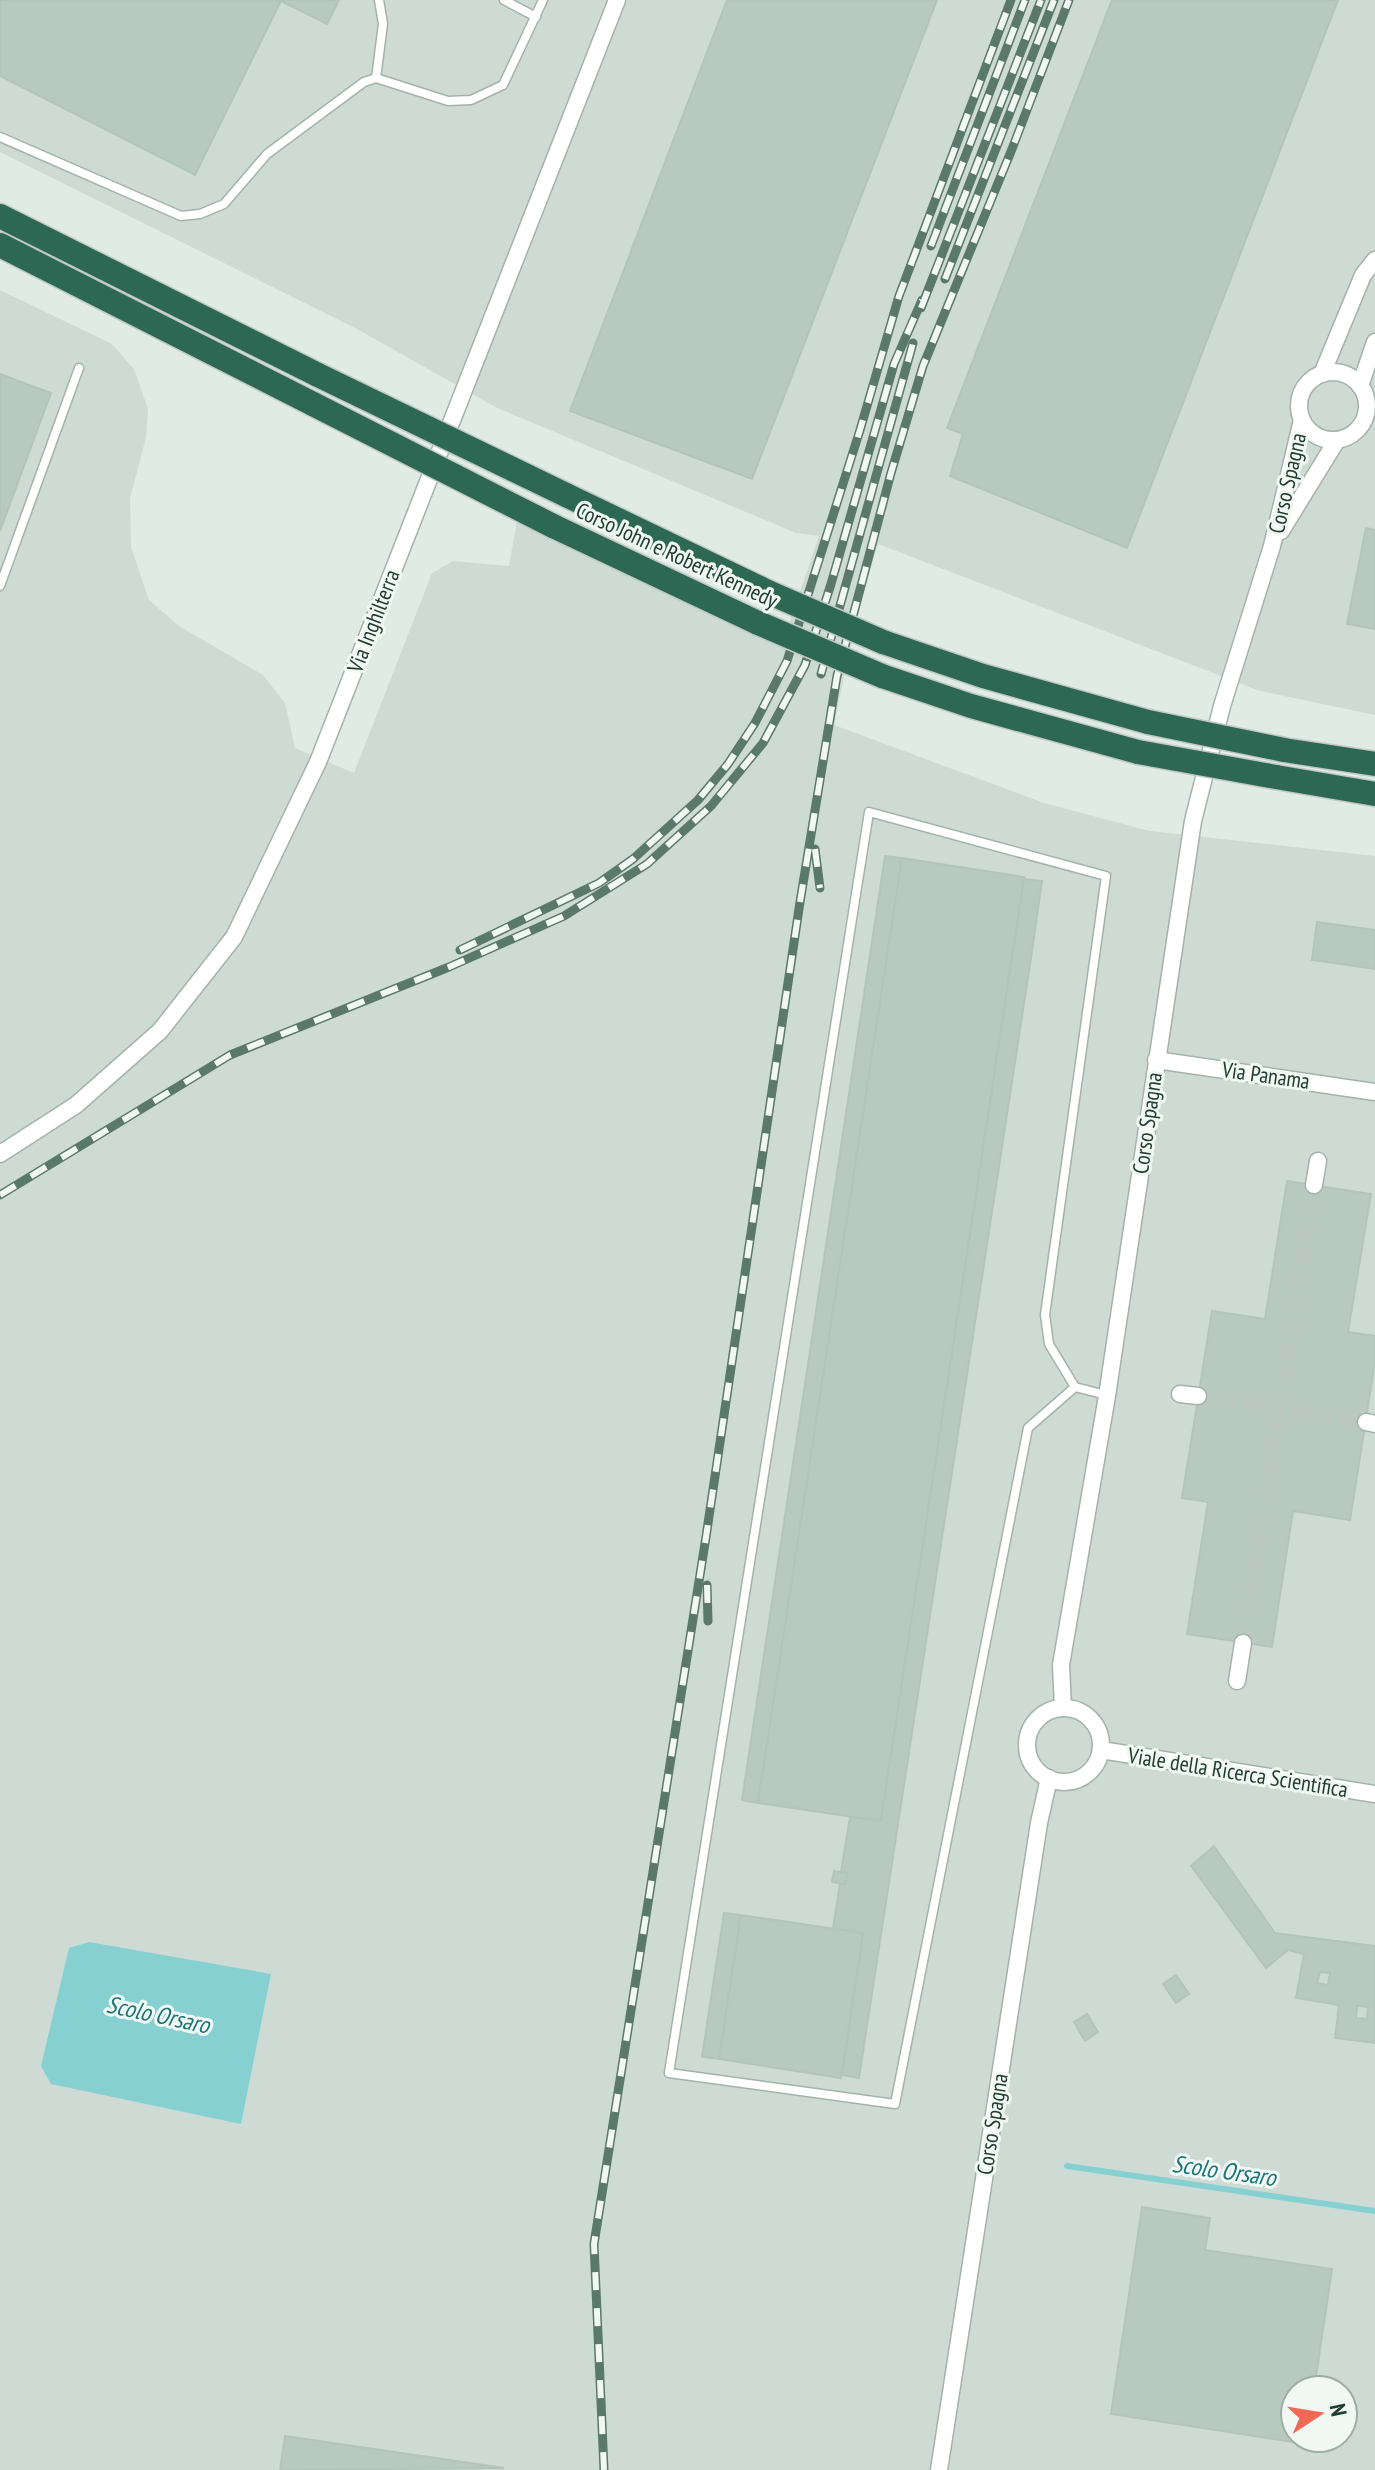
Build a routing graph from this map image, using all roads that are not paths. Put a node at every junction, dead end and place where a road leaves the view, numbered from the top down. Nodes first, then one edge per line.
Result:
1 (379, 0) edge
2 (504, 0) edge
3 (543, 0) edge
4 (617, 0) edge
5 (536, 17) junction
6 (376, 78) junction
7 (0, 137) edge
8 (0, 216) edge
9 (0, 245) edge
10 (1375, 260) edge
11 (1375, 342) edge
12 (79, 368) dead end
13 (1322, 374) junction
14 (1360, 386) junction
15 (1370, 418) edge
16 (1302, 420) junction
17 (1337, 440) junction
18 (1272, 546) junction
19 (0, 586) edge
20 (1375, 764) edge
21 (1375, 794) edge
22 (1156, 1060) junction
23 (1375, 1092) edge
24 (0, 1154) edge
25 (1318, 1161) dead end
26 (1314, 1185) tunnel mouth
27 (1075, 1387) junction
28 (1180, 1394) dead end
29 (1107, 1396) junction
30 (1198, 1396) tunnel mouth
31 (1243, 1643) tunnel mouth
32 (1237, 1681) dead end
33 (1063, 1708) junction
34 (1101, 1750) junction
35 (1049, 1778) junction
36 (1375, 1794) edge
37 (939, 2470) edge

1 - 6 lane
2 - 5 lane
3 - 5 lane
4 - 24 street, Via Inghilterra
5 - 6 lane
6 - 7 lane
8 - 20 highway, Corso John e Robert Kennedy, bridge
9 - 21 highway, Corso John e Robert Kennedy, bridge
10 - 13 street, Corso Spagna
11 - 14 street, Corso Spagna
12 - 19 lane
13 - 14 street
13 - 16 street, Corso Spagna
14 - 15 street, Corso Spagna
15 - 17 street, Corso Spagna
16 - 17 street, Corso Spagna
16 - 18 street, Corso Spagna
17 - 18 street, Corso Spagna
18 - 22 street, Corso Spagna
22 - 23 street, Via Panama
22 - 29 street, Corso Spagna
25 - 26 street
27 - 27 lane
27 - 29 lane
28 - 30 street
29 - 33 street, Corso Spagna
31 - 32 street
33 - 34 street
33 - 35 street
34 - 35 street
34 - 36 street, Viale della Ricerca Scientifica
35 - 37 street, Corso Spagna

